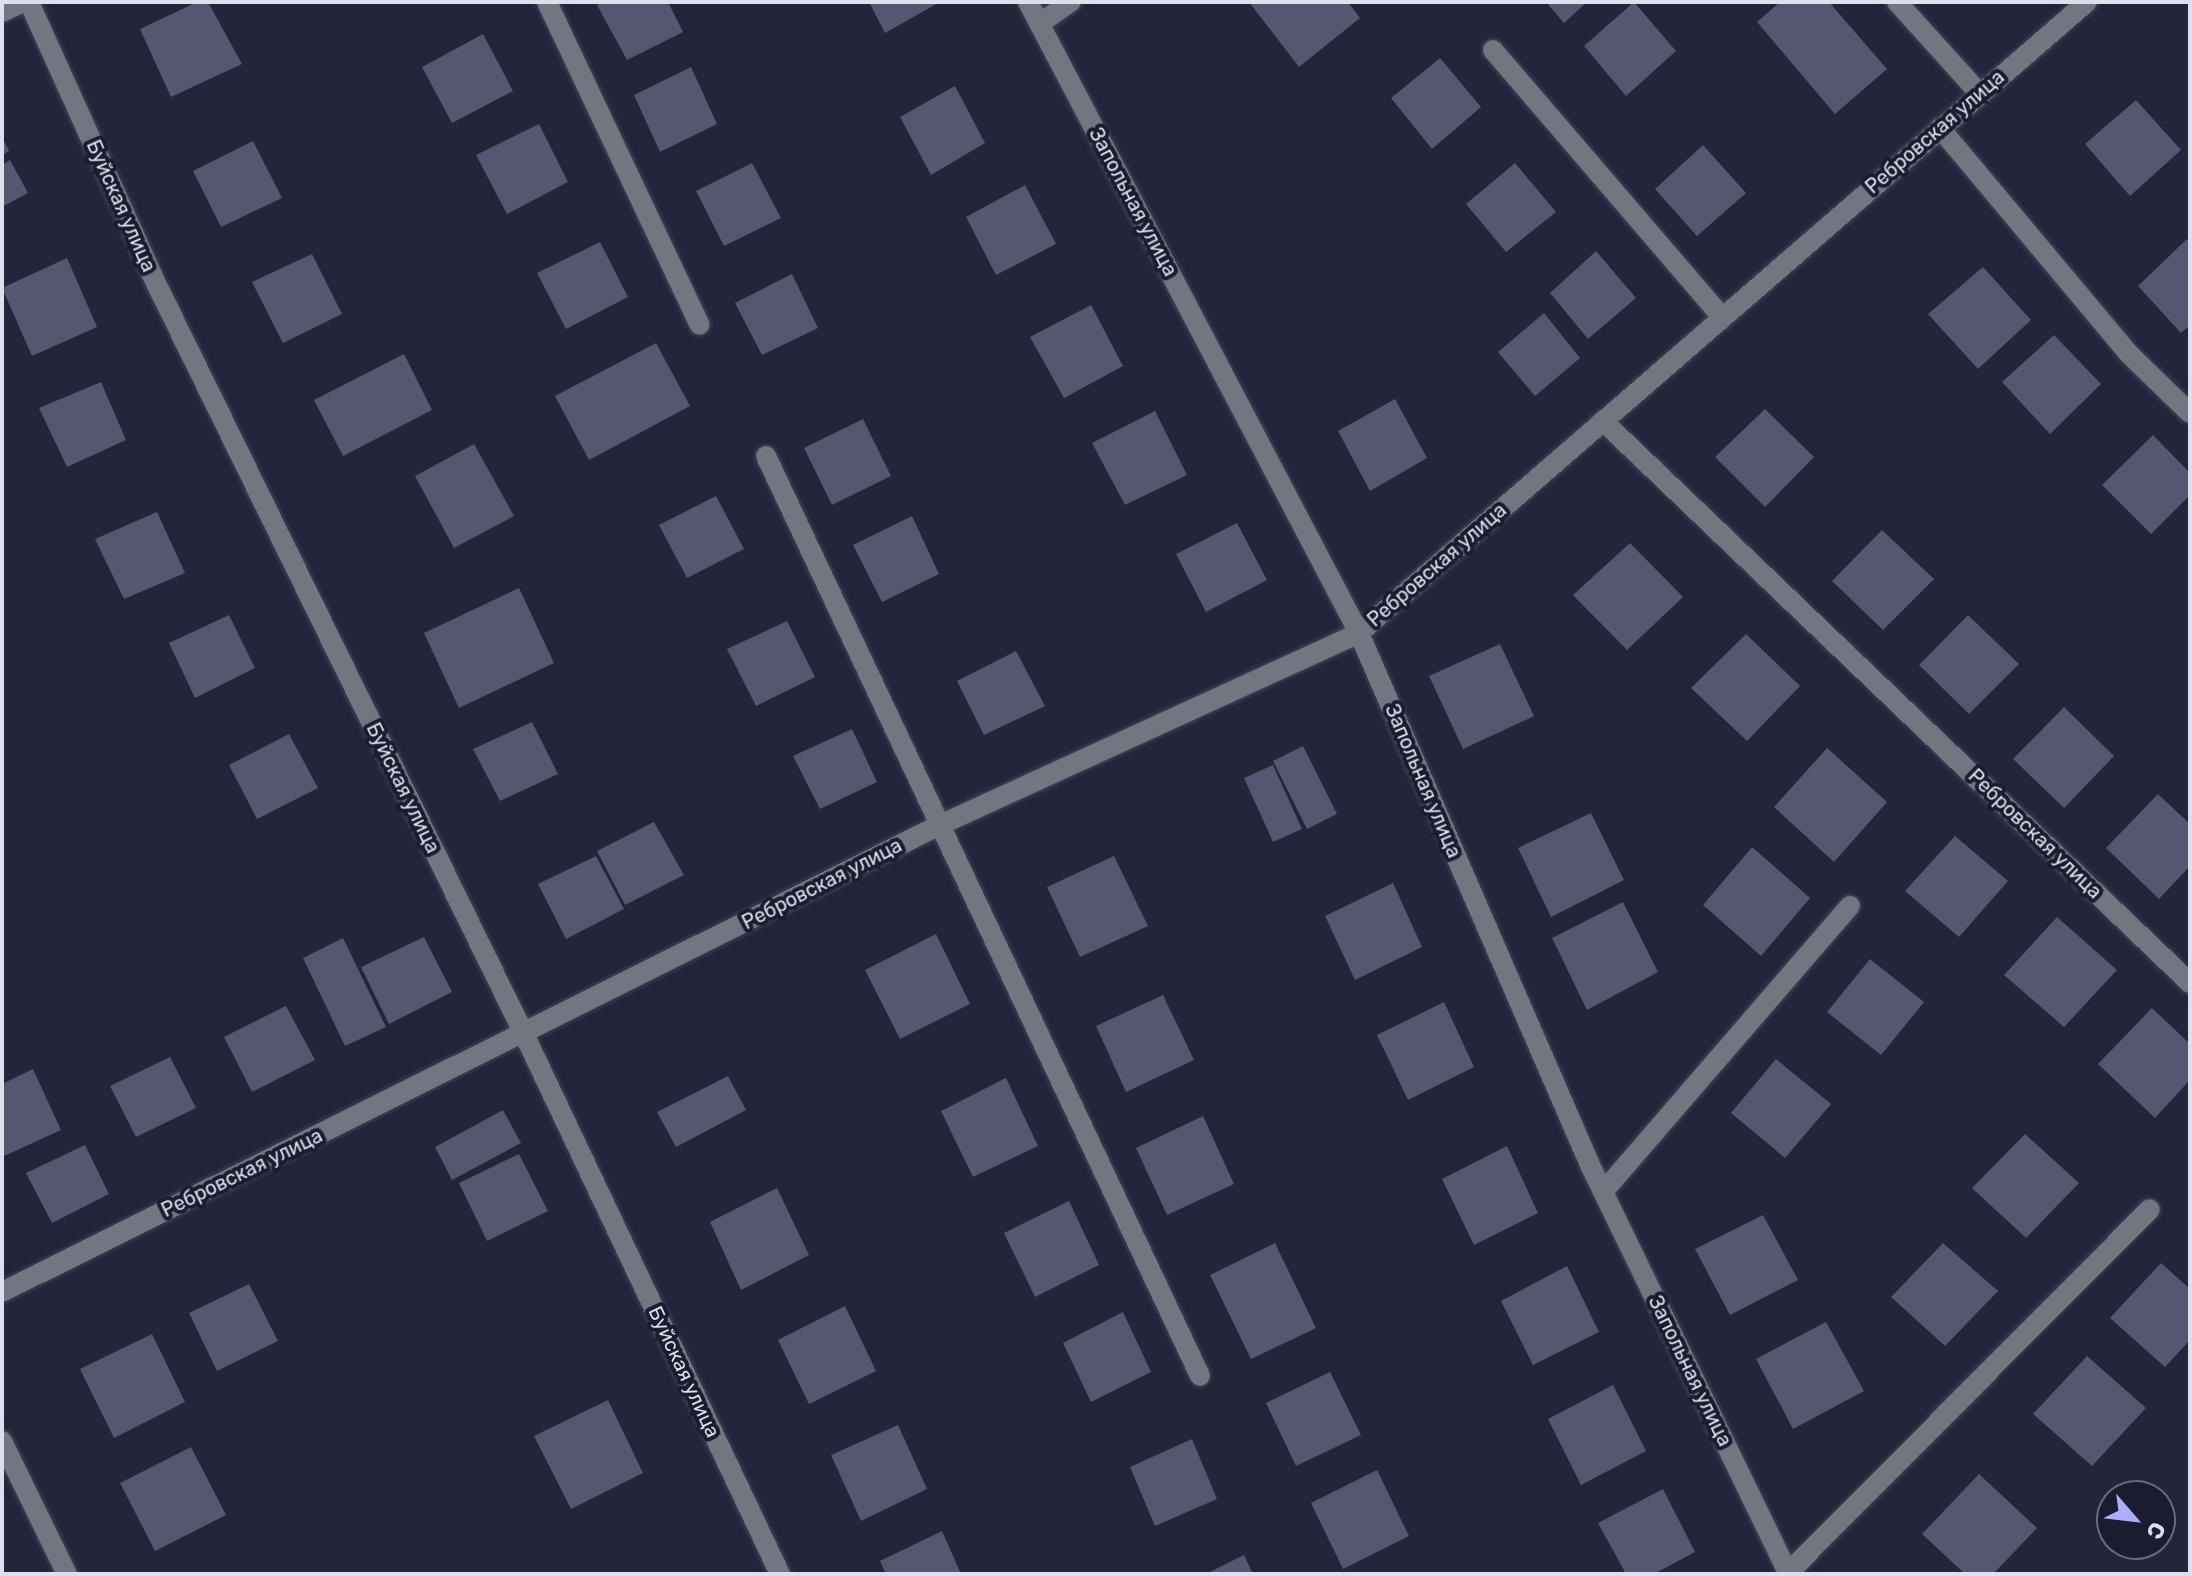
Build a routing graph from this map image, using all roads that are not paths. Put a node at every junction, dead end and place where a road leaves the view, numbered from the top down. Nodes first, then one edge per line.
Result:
1 (26, 2) edge
2 (547, 2) edge
3 (1028, 2) edge
4 (1071, 2) edge
5 (1897, 2) edge
6 (2087, 2) edge
7 (2, 12) edge
8 (1039, 24) junction
9 (1493, 50) dead end
10 (1980, 94) junction
11 (1940, 128) junction
12 (1722, 317) junction
13 (700, 325) dead end
14 (2190, 413) edge
15 (1603, 421) junction
16 (766, 456) dead end
17 (1359, 633) junction
18 (940, 825) junction
19 (1850, 906) dead end
20 (2190, 983) edge
21 (524, 1034) junction
22 (1603, 1192) junction
23 (2150, 1209) dead end
24 (2, 1292) edge
25 (1200, 1376) dead end
26 (2, 1441) edge
27 (1789, 1573) edge
28 (67, 1574) edge
29 (780, 1574) edge

1 - 7 street
1 - 21 street, Буйская улица
2 - 13 street
3 - 8 street, Запольная улица
4 - 8 street
5 - 10 street
6 - 10 street, Ребровская улица
8 - 17 street, Запольная улица
9 - 12 street
10 - 11 street, Ребровская улица
11 - 12 street, Ребровская улица
11 - 14 street
12 - 15 street, Ребровская улица
15 - 17 street, Ребровская улица
15 - 20 street, Ребровская улица
16 - 18 street
17 - 18 street, Ребровская улица
17 - 22 street, Запольная улица
18 - 21 street, Ребровская улица
18 - 25 street
19 - 22 street
21 - 24 street, Ребровская улица
21 - 29 street, Буйская улица
22 - 27 street, Запольная улица
23 - 27 street
26 - 28 street

